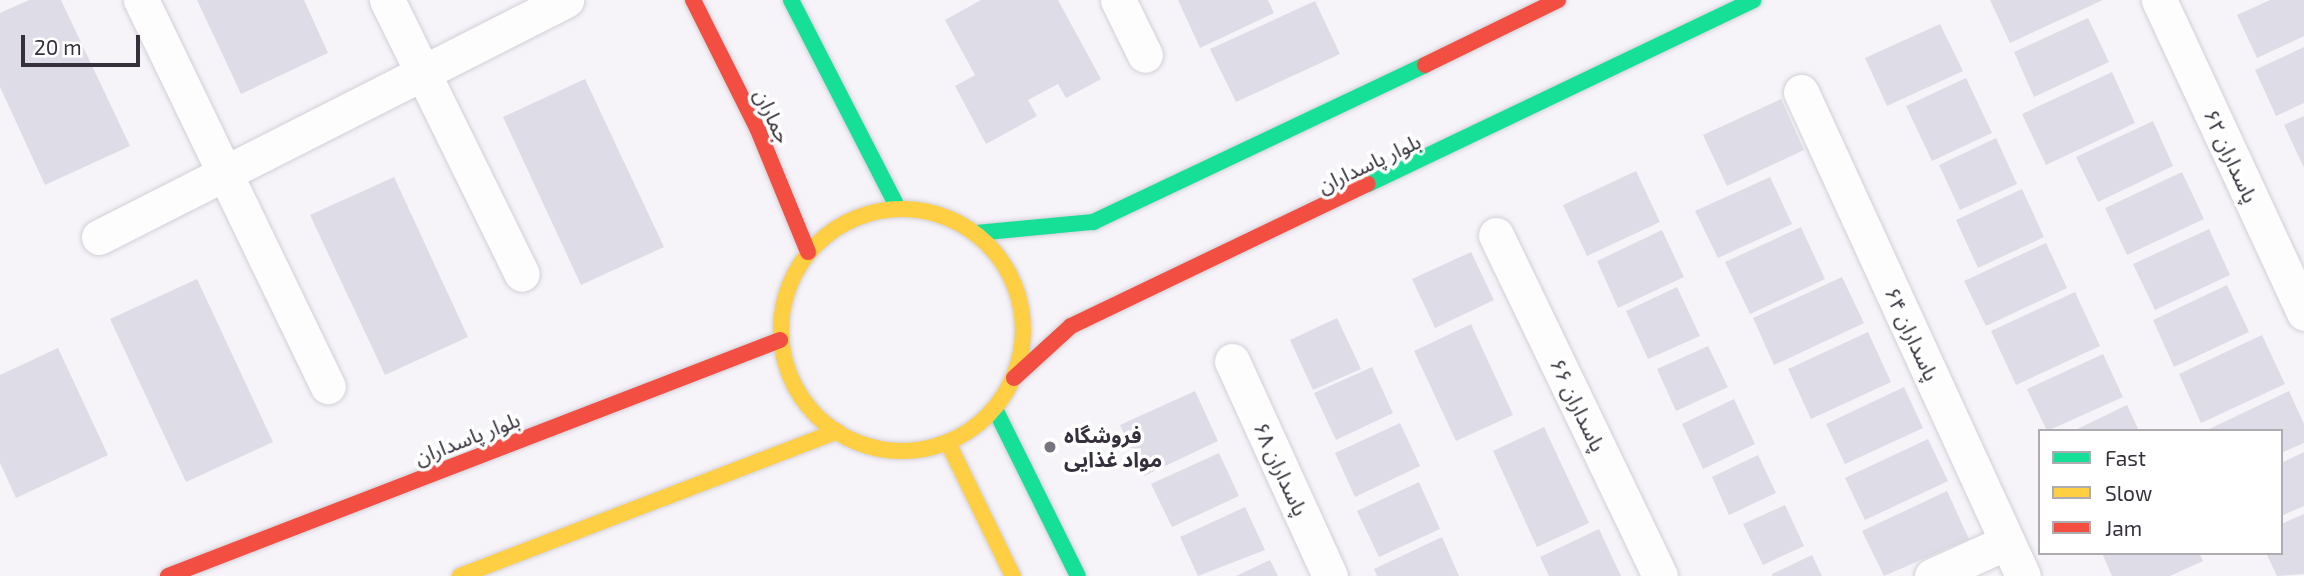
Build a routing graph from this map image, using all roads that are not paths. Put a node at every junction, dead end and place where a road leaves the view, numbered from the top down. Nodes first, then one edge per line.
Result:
1 (141, 0) edge
2 (387, 0) edge
3 (566, 0) edge
4 (693, 0) edge
5 (791, 0) edge
6 (1118, 0) edge
7 (1558, 0) edge
8 (1753, 0) edge
9 (2159, 0) edge
10 (1145, 55) dead end
11 (423, 73) junction
12 (1801, 92) dead end
13 (223, 174) junction
14 (898, 208) junction
15 (976, 233) junction
16 (1496, 235) dead end
17 (99, 237) dead end
18 (808, 252) junction
19 (522, 274) dead end
20 (2304, 313) edge
21 (780, 340) junction
22 (1232, 361) dead end
23 (1014, 378) junction
24 (328, 386) dead end
25 (995, 409) junction
26 (837, 431) junction
27 (948, 443) junction
28 (2007, 542) junction
29 (168, 576) edge
30 (460, 576) edge
31 (1013, 576) edge
32 (1078, 576) edge
33 (1330, 576) edge
34 (1660, 576) edge
35 (1932, 576) edge
36 (2023, 576) edge

1 - 13 street
2 - 11 street
3 - 11 street
4 - 18 main road, جماران
5 - 14 main road
6 - 10 street
7 - 15 main road
8 - 23 main road, بلوار پاسداران
9 - 20 street, پاسداران ۶۲
11 - 13 street
11 - 19 street
12 - 28 street, پاسداران ۶۴
13 - 17 street
13 - 24 street
14 - 15 main road
14 - 18 main road
15 - 23 main road
16 - 34 street, پاسداران ۶۶
18 - 21 main road
21 - 26 main road
21 - 29 main road, بلوار پاسداران
22 - 33 street, پاسداران ۶۸
23 - 25 main road
25 - 27 main road
25 - 32 main road
26 - 27 main road
26 - 30 main road
27 - 31 main road
28 - 35 street
28 - 36 street, پاسداران ۶۴

